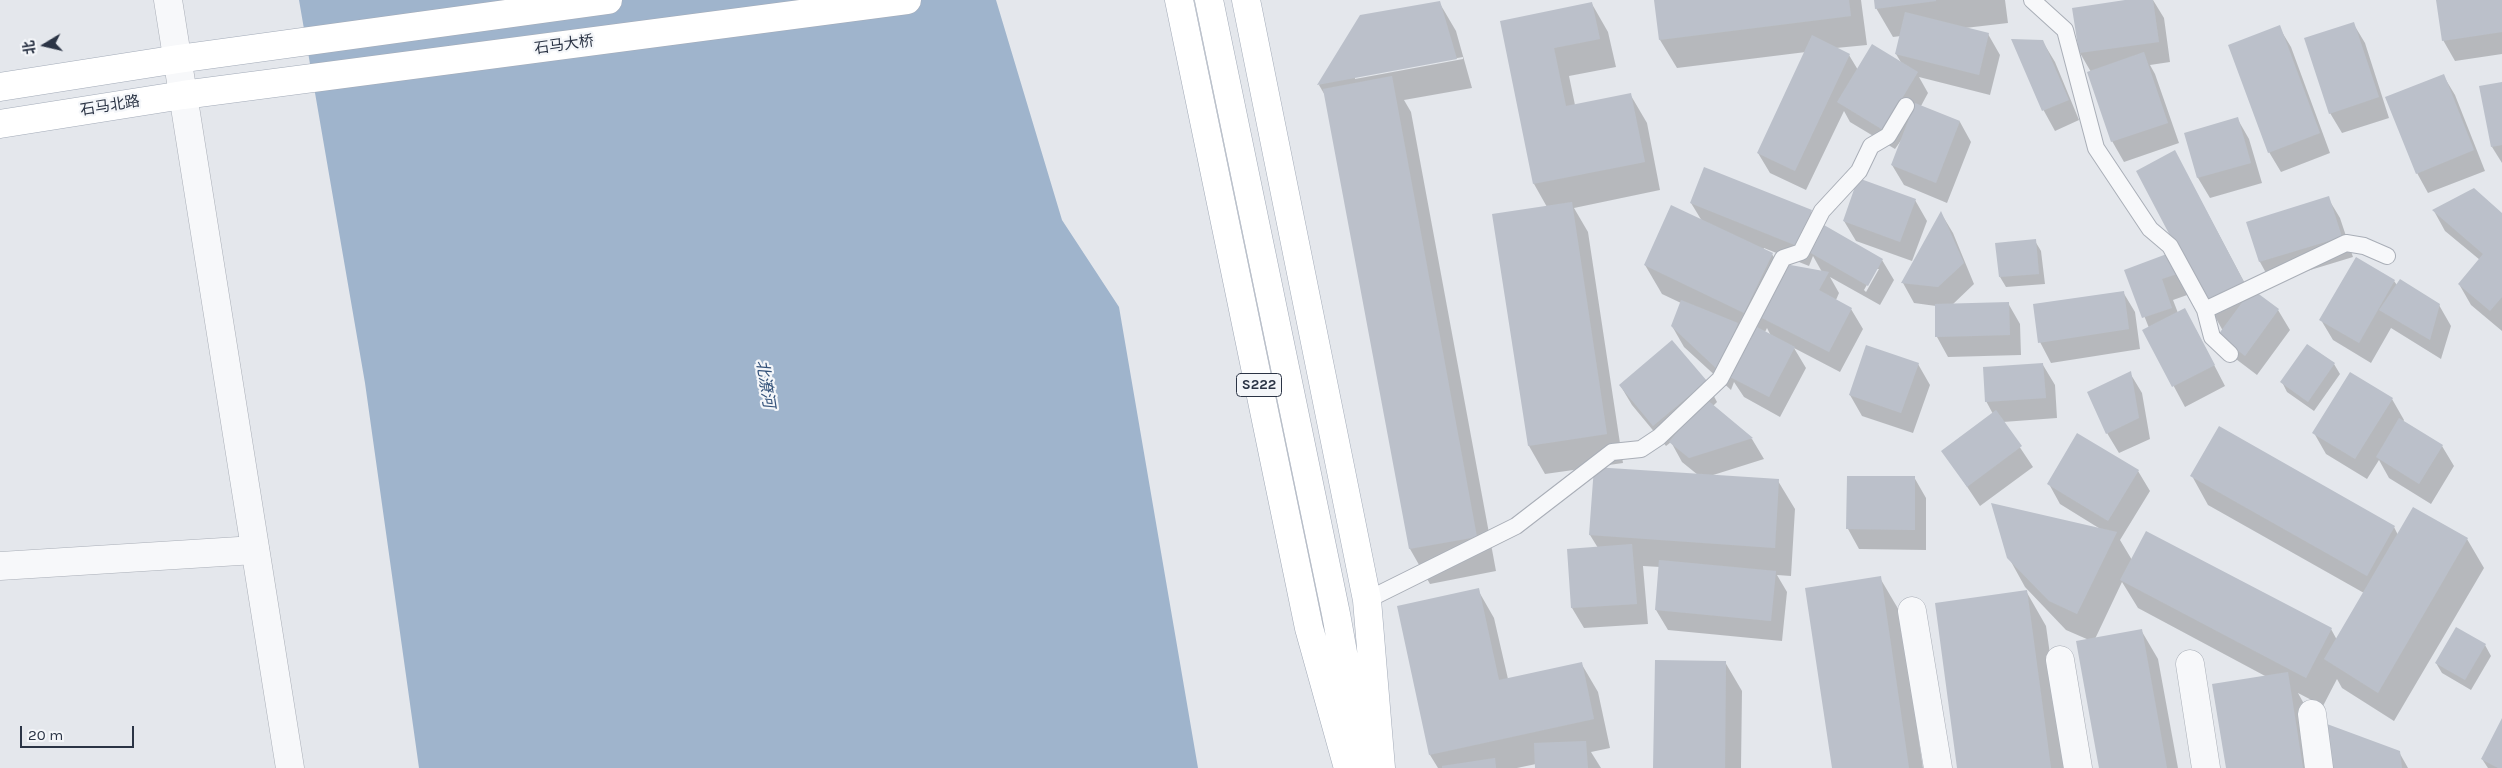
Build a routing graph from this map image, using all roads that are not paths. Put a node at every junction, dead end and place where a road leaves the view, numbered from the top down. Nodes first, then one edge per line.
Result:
1 (168, 0) edge
2 (608, 0) edge
3 (907, 0) edge
4 (1179, 0) edge
5 (1209, 0) edge
6 (1246, 0) edge
7 (2032, 0) edge
8 (188, 58) junction
9 (0, 87) edge
10 (221, 91) joint
11 (183, 95) junction
12 (1906, 106) dead end
13 (0, 124) edge
14 (2387, 256) dead end
15 (2205, 310) junction
16 (2230, 354) dead end
17 (255, 550) junction
18 (0, 566) edge
19 (1367, 600) junction
20 (1912, 611) dead end
21 (2060, 660) dead end
22 (2190, 664) dead end
23 (2312, 714) dead end
24 (290, 768) edge
25 (1348, 768) edge
26 (1364, 768) edge
27 (1381, 768) edge
28 (1938, 768) edge
29 (2078, 768) edge
30 (2206, 768) edge
31 (2319, 768) edge

1 - 8 street
2 - 8 main road
3 - 10 main road, 石马大桥
4 - 25 main road, S222
5 - 26 main road
6 - 19 main road
7 - 15 lane
8 - 9 main road
8 - 11 street
10 - 11 main road, 石马北路
11 - 13 main road, 石马北路
11 - 17 street
12 - 19 lane
14 - 15 lane
15 - 16 lane
17 - 18 street
17 - 24 street
19 - 27 main road
20 - 28 street
21 - 29 street
22 - 30 street
23 - 31 street

